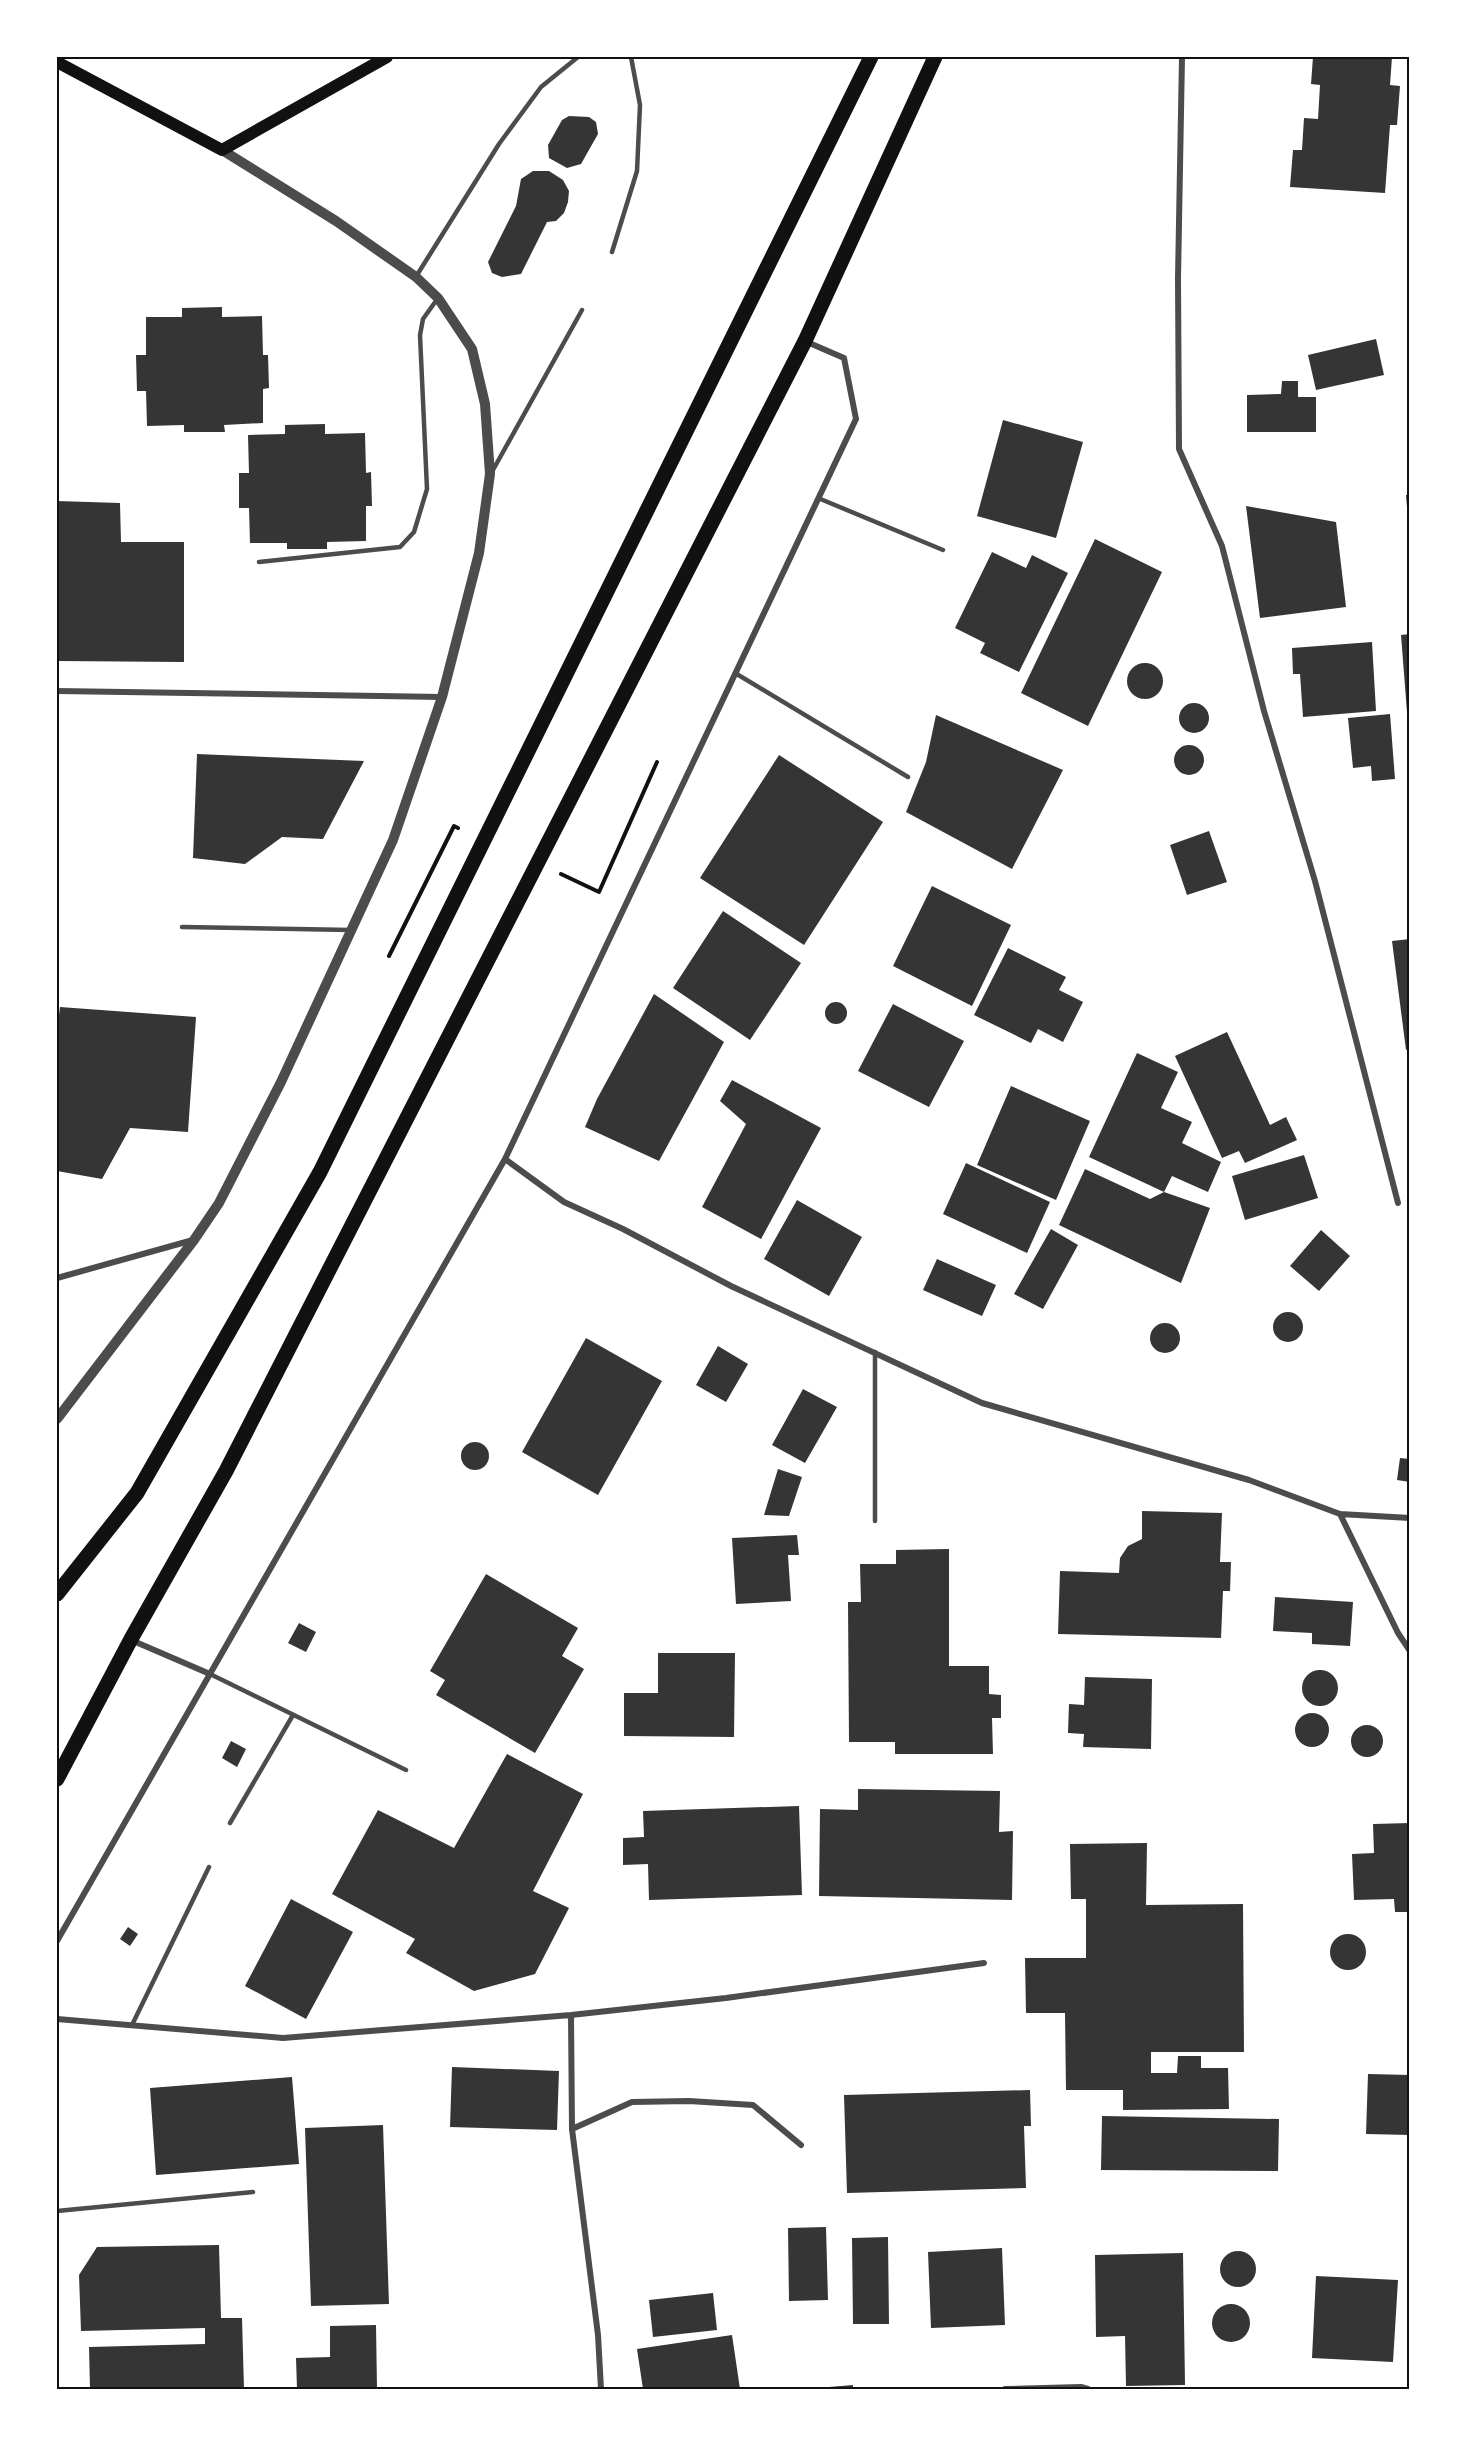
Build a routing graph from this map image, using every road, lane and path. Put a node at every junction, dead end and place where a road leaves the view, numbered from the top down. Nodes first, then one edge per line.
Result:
1 (387, 57) edge
2 (578, 57) edge
3 (631, 57) edge
4 (871, 57) edge
5 (935, 57) edge
6 (1182, 57) edge
7 (57, 62) edge
8 (222, 150) junction
9 (612, 252) dead end
10 (416, 277) junction
11 (438, 298) junction
12 (582, 310) dead end
13 (805, 341) junction
14 (490, 474) junction
15 (818, 498) junction
16 (943, 550) dead end
17 (259, 562) dead end
18 (735, 673) junction
19 (57, 691) edge
20 (442, 697) junction
21 (657, 762) dead end
22 (908, 777) dead end
23 (454, 826) dead end
24 (599, 892) dead end
25 (182, 927) dead end
26 (351, 930) junction
27 (389, 956) dead end
28 (505, 1159) junction
29 (1398, 1203) dead end
30 (194, 1240) junction
31 (57, 1278) edge
32 (875, 1352) junction
33 (57, 1419) edge
34 (1340, 1514) junction
35 (1410, 1518) edge
36 (875, 1521) dead end
37 (57, 1594) edge
38 (131, 1639) junction
39 (1410, 1651) edge
40 (210, 1674) junction
41 (293, 1715) junction
42 (406, 1770) dead end
43 (57, 1779) edge
44 (231, 1823) dead end
45 (209, 1867) dead end
46 (57, 1941) edge
47 (984, 1963) dead end
48 (571, 2015) junction
49 (57, 2019) edge
50 (132, 2025) junction
51 (572, 2129) junction
52 (801, 2145) dead end
53 (253, 2192) dead end
54 (57, 2211) edge
55 (601, 2389) edge
56 (1005, 2389) edge
57 (1088, 2389) edge

1 - 8 main road
2 - 10 lane
3 - 9 lane
4 - 37 main road
5 - 13 main road
6 - 29 street
7 - 8 main road
8 - 10 street
10 - 11 street
11 - 14 street
11 - 17 lane
12 - 14 lane
13 - 15 street
13 - 38 main road
14 - 20 street
15 - 16 lane
15 - 18 street
18 - 22 lane
18 - 28 street
19 - 20 street
20 - 26 street
21 - 24 path
23 - 27 path
25 - 26 lane
26 - 30 street
28 - 32 street
28 - 40 street
30 - 31 street
30 - 33 street
32 - 34 street
32 - 36 lane
34 - 35 street
34 - 39 street
38 - 40 street
38 - 43 main road
40 - 41 lane
40 - 46 street
41 - 42 lane
41 - 44 lane
45 - 50 lane
47 - 48 street
48 - 50 street
48 - 51 street
49 - 50 street
51 - 52 street
51 - 55 street
53 - 54 lane
56 - 57 street

